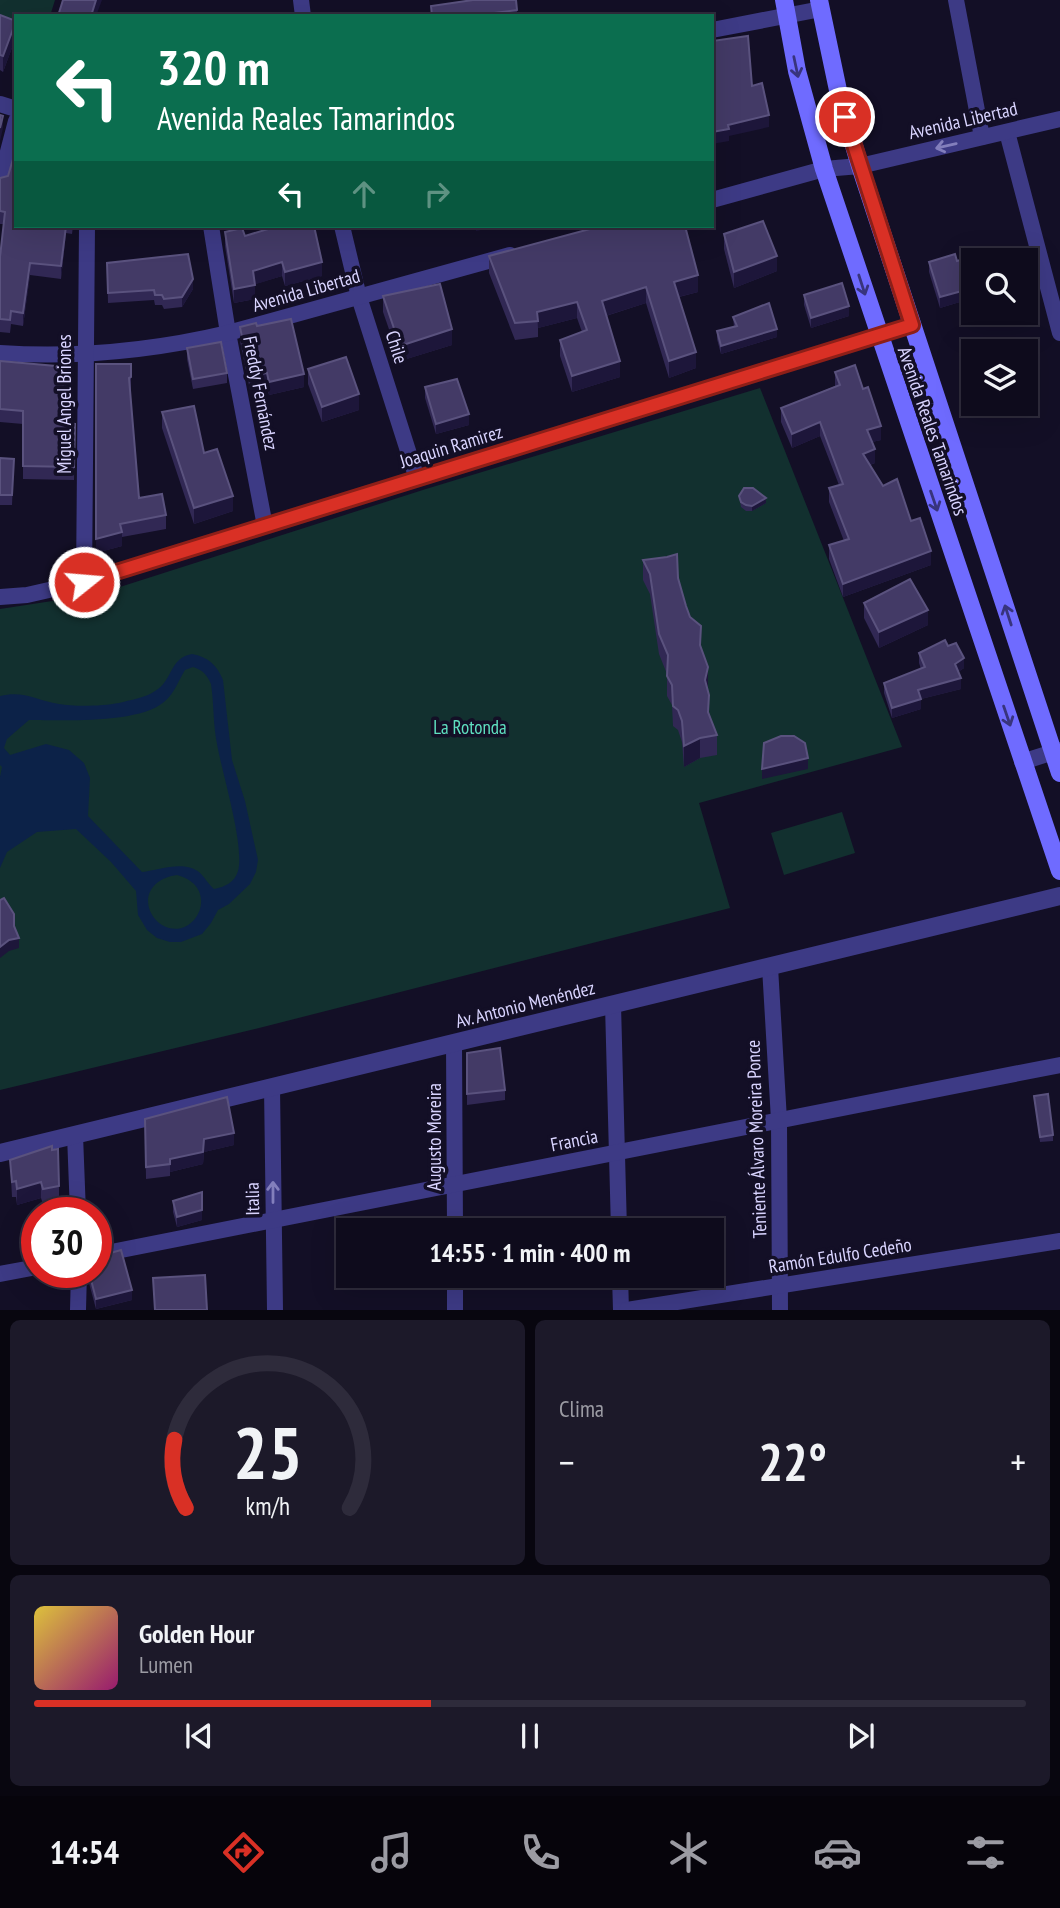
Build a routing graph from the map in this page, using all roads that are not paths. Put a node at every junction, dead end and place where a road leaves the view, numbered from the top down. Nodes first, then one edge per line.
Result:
1 (956, 0) edge
2 (820, 5) edge
3 (785, 8) edge
4 (714, 29) edge
5 (1060, 119) edge
6 (14, 129) edge
7 (1007, 132) junction
8 (982, 138) junction
9 (860, 166) junction
10 (824, 169) junction
11 (0, 182) edge
12 (714, 199) edge
13 (87, 228) edge
14 (211, 228) edge
15 (342, 228) edge
16 (527, 251) edge
17 (359, 297) junction
18 (912, 325) junction
19 (228, 333) junction
20 (1060, 333) edge
21 (878, 335) junction
22 (0, 353) edge
23 (86, 355) junction
24 (418, 479) junction
25 (265, 526) junction
26 (84, 582) junction
27 (0, 597) edge
28 (1057, 751) edge
29 (1022, 762) junction
30 (1060, 773) edge
31 (1060, 871) edge
32 (1060, 896) edge
33 (770, 967) junction
34 (613, 1005) junction
35 (454, 1043) junction
36 (1060, 1065) edge
37 (272, 1087) junction
38 (779, 1120) junction
39 (75, 1135) junction
40 (618, 1152) junction
41 (0, 1153) edge
42 (455, 1184) junction
43 (77, 1197) edge
44 (455, 1218) edge
45 (619, 1218) edge
46 (273, 1220) junction
47 (1060, 1241) edge
48 (112, 1252) edge
49 (21, 1270) edge
50 (0, 1275) edge
51 (780, 1285) junction
52 (79, 1288) edge
53 (455, 1288) edge
54 (620, 1288) edge
55 (78, 1310) edge
56 (275, 1310) edge
57 (455, 1310) edge
58 (621, 1310) edge
59 (627, 1310) edge
60 (780, 1310) edge

1 - 8 street
2 - 3 street
2 - 9 main road, Avenida Reales Tamarindos
3 - 4 street
3 -> 10 main road, Avenida Reales Tamarindos
5 - 7 street, Avenida Libertad
6 - 11 street
7 - 8 street, Avenida Libertad
7 - 20 street
8 -> 9 street, Avenida Libertad
9 - 10 street, Avenida Libertad
9 - 18 main road, Avenida Reales Tamarindos
10 - 12 street, Avenida Libertad
10 -> 21 main road, Avenida Reales Tamarindos
13 - 23 street, Miguel Angel Briones
14 - 19 street, Freddy Fernández
15 - 17 street, Chile
16 - 17 street, Avenida Libertad
17 - 19 street, Avenida Libertad
17 - 24 street, Chile
18 - 21 street, Joaquin Ramirez
28 -> 18 main road, Avenida Reales Tamarindos
19 - 23 street, Avenida Libertad
19 - 25 street, Freddy Fernández
21 - 24 street, Joaquin Ramirez
21 -> 29 main road, Avenida Reales Tamarindos
22 - 23 street, Avenida Libertad
23 - 26 street, Miguel Angel Briones
24 - 25 street, Joaquin Ramirez
25 - 26 street, Joaquin Ramirez
26 - 27 street, Joaquin Ramirez
28 - 29 street
28 - 30 main road, Avenida Reales Tamarindos
29 - 31 main road, Avenida Reales Tamarindos
32 - 33 street, Av. Antonio Menéndez
33 - 34 street, Av. Antonio Menéndez
33 - 38 street, Teniente Álvaro Moreira Ponce
34 - 35 street, Av. Antonio Menéndez
34 - 40 street
35 - 37 street, Av. Antonio Menéndez
35 - 42 street, Augusto Moreira
36 - 38 street, Francia
37 - 39 street, Av. Antonio Menéndez
46 -> 37 street, Italia
38 - 40 street, Francia
38 - 51 street, Teniente Álvaro Moreira Ponce
39 - 41 street, Av. Antonio Menéndez
39 - 43 street
40 - 42 street, Francia
40 - 45 street
42 - 44 street, Augusto Moreira
42 - 46 street, Francia
46 - 48 street, Francia
46 - 56 street, Italia
47 - 51 street, Ramón Edulfo Cedeño
49 - 50 street
51 - 59 street, Ramón Edulfo Cedeño
51 - 60 street, Teniente Álvaro Moreira Ponce
52 - 55 street
53 - 57 street
54 - 58 street

